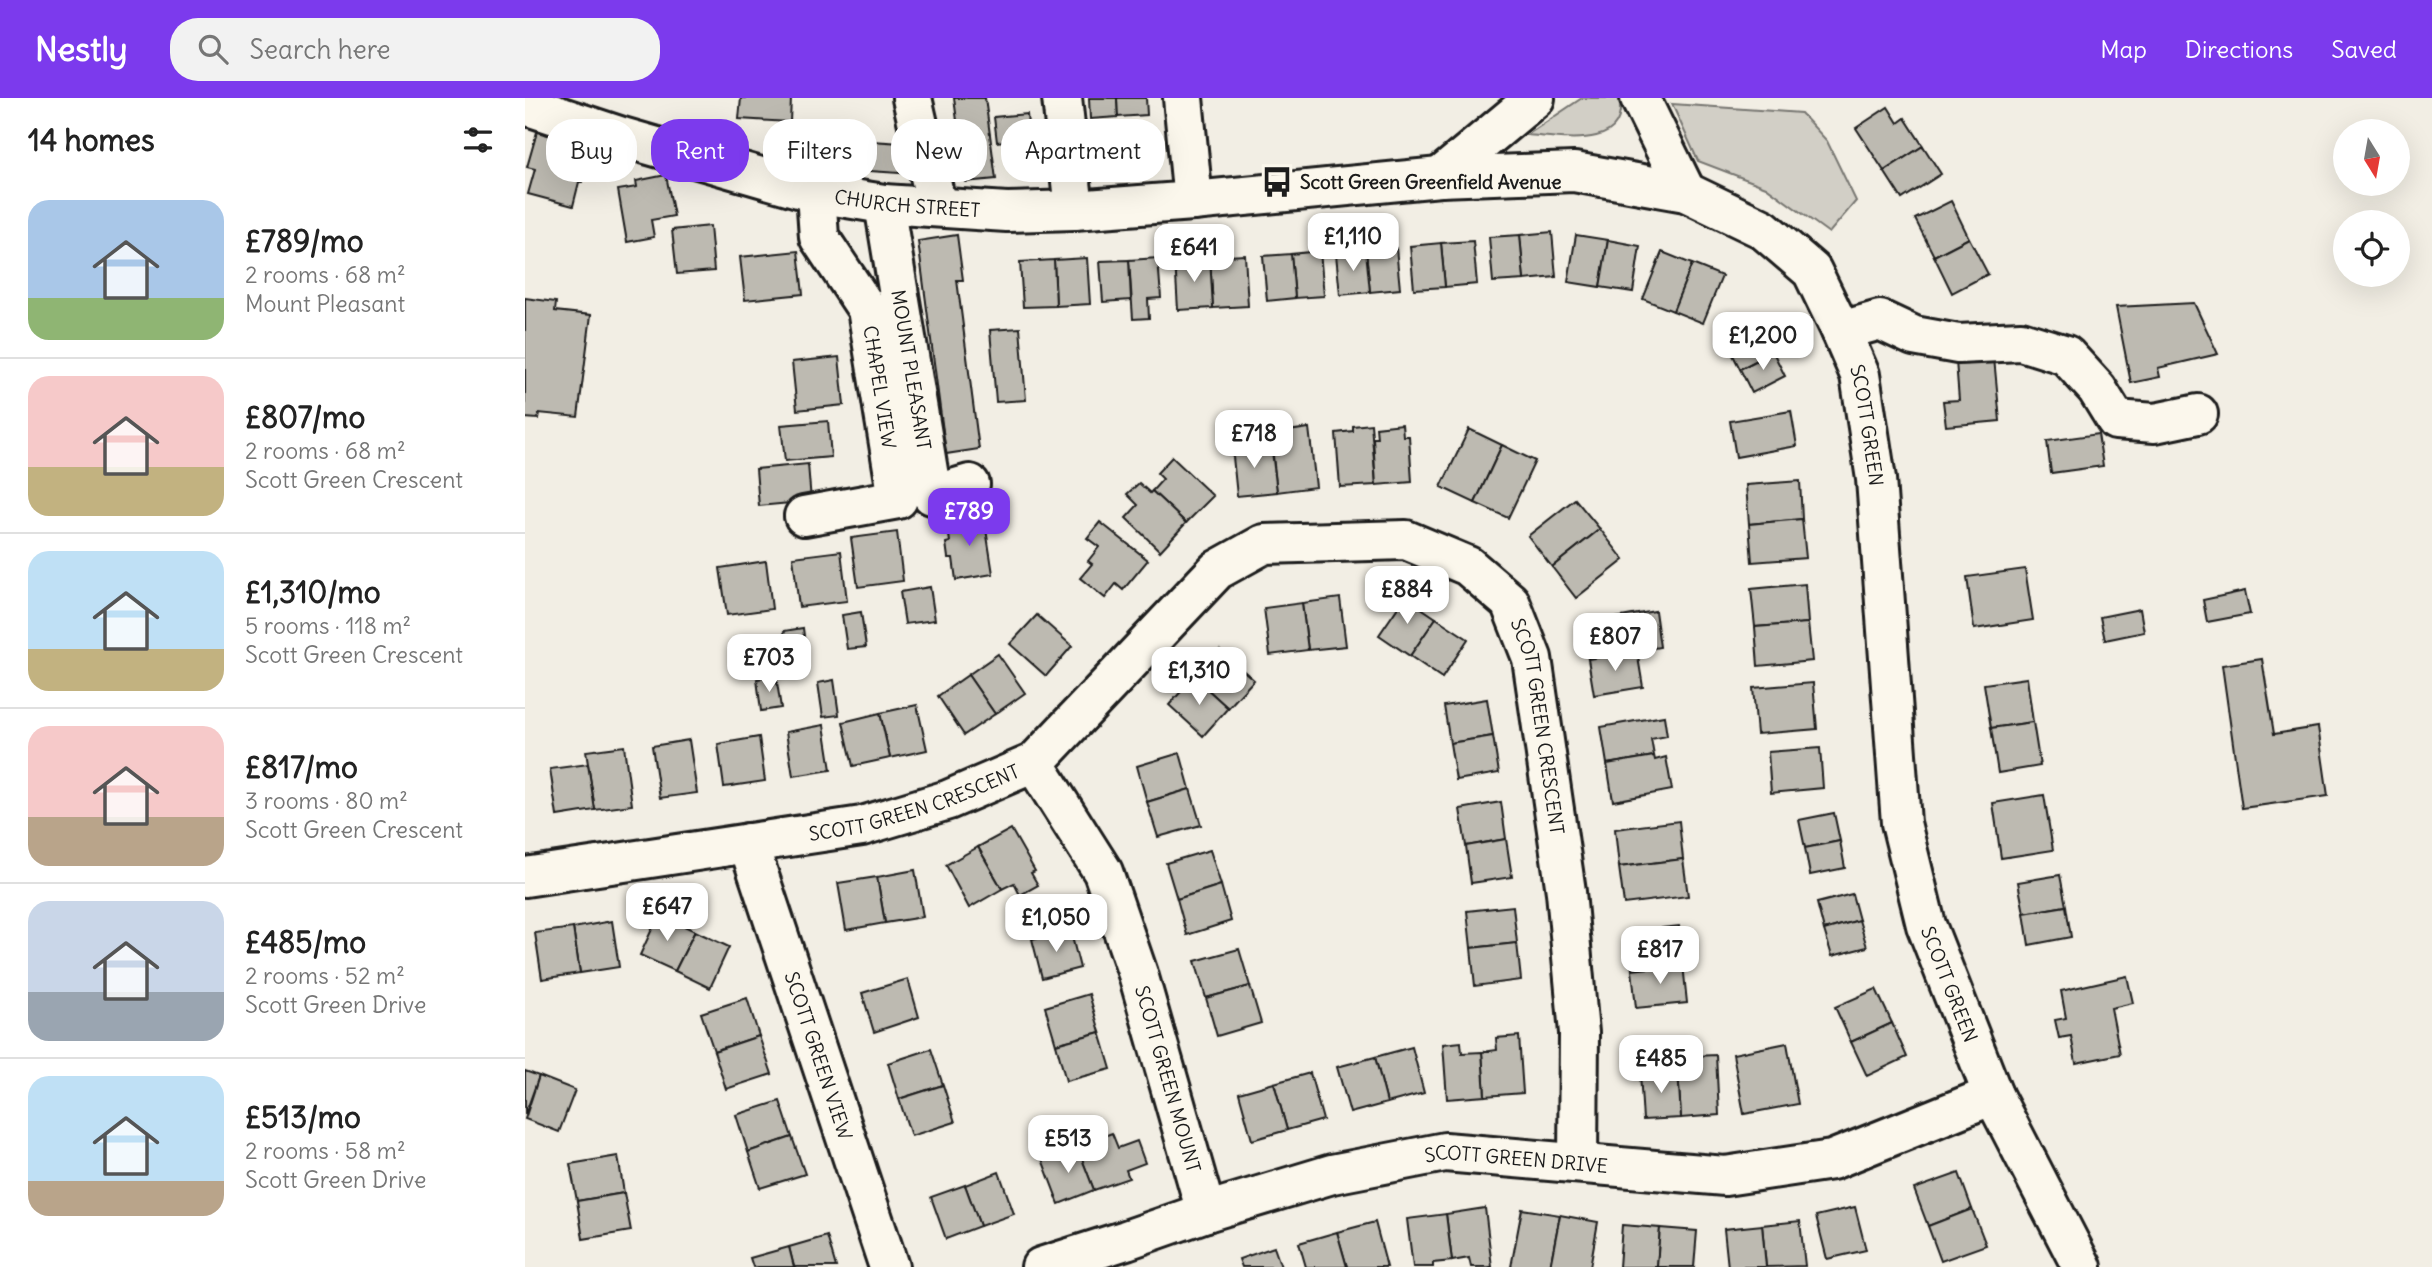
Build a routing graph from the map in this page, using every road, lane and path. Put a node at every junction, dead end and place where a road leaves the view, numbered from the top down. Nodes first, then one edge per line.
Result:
1 (912, 98) edge
2 (1062, 98) edge
3 (1183, 98) edge
4 (1535, 98) edge
5 (1640, 98) edge
6 (525, 105) edge
7 (1440, 177) junction
8 (1686, 192) junction
9 (816, 193) junction
10 (1193, 201) junction
11 (884, 204) junction
12 (937, 207) junction
13 (1073, 210) junction
14 (1007, 212) joint
15 (1841, 331) junction
16 (2198, 414) dead end
17 (970, 484) dead end
18 (804, 516) dead end
19 (1034, 763) junction
20 (748, 843) junction
21 (525, 877) edge
22 (1993, 1095) junction
23 (1578, 1162) junction
24 (1206, 1212) junction
25 (1130, 1254) edge
26 (2081, 1264) edge
27 (889, 1267) edge
28 (1041, 1267) edge

1 - 12 street
2 - 13 street
3 - 10 street
4 - 7 street
5 - 8 street
6 - 9 street, CHURCH STREET
7 - 8 street, SCOTT GREEN
7 - 10 street, SCOTT GREEN
8 - 15 street, SCOTT GREEN
9 - 11 street, CHURCH STREET
9 - 18 street, CHAPEL VIEW
10 - 13 street, SCOTT GREEN
11 - 12 street, CHURCH STREET
11 - 17 street, MOUNT PLEASANT
12 - 14 street, CHURCH STREET
13 - 14 street, SCOTT GREEN
15 - 16 street
15 - 22 street, SCOTT GREEN
19 - 20 street, SCOTT GREEN CRESCENT
19 - 23 street, SCOTT GREEN CRESCENT
19 - 24 street, SCOTT GREEN MOUNT
20 - 21 street, SCOTT GREEN CRESCENT
20 - 27 street, SCOTT GREEN VIEW
22 - 23 street, SCOTT GREEN DRIVE
22 - 26 street, SCOTT GREEN
23 - 24 street, SCOTT GREEN DRIVE
24 - 25 street, SCOTT GREEN DRIVE
25 - 28 street, SCOTT GREEN DRIVE

